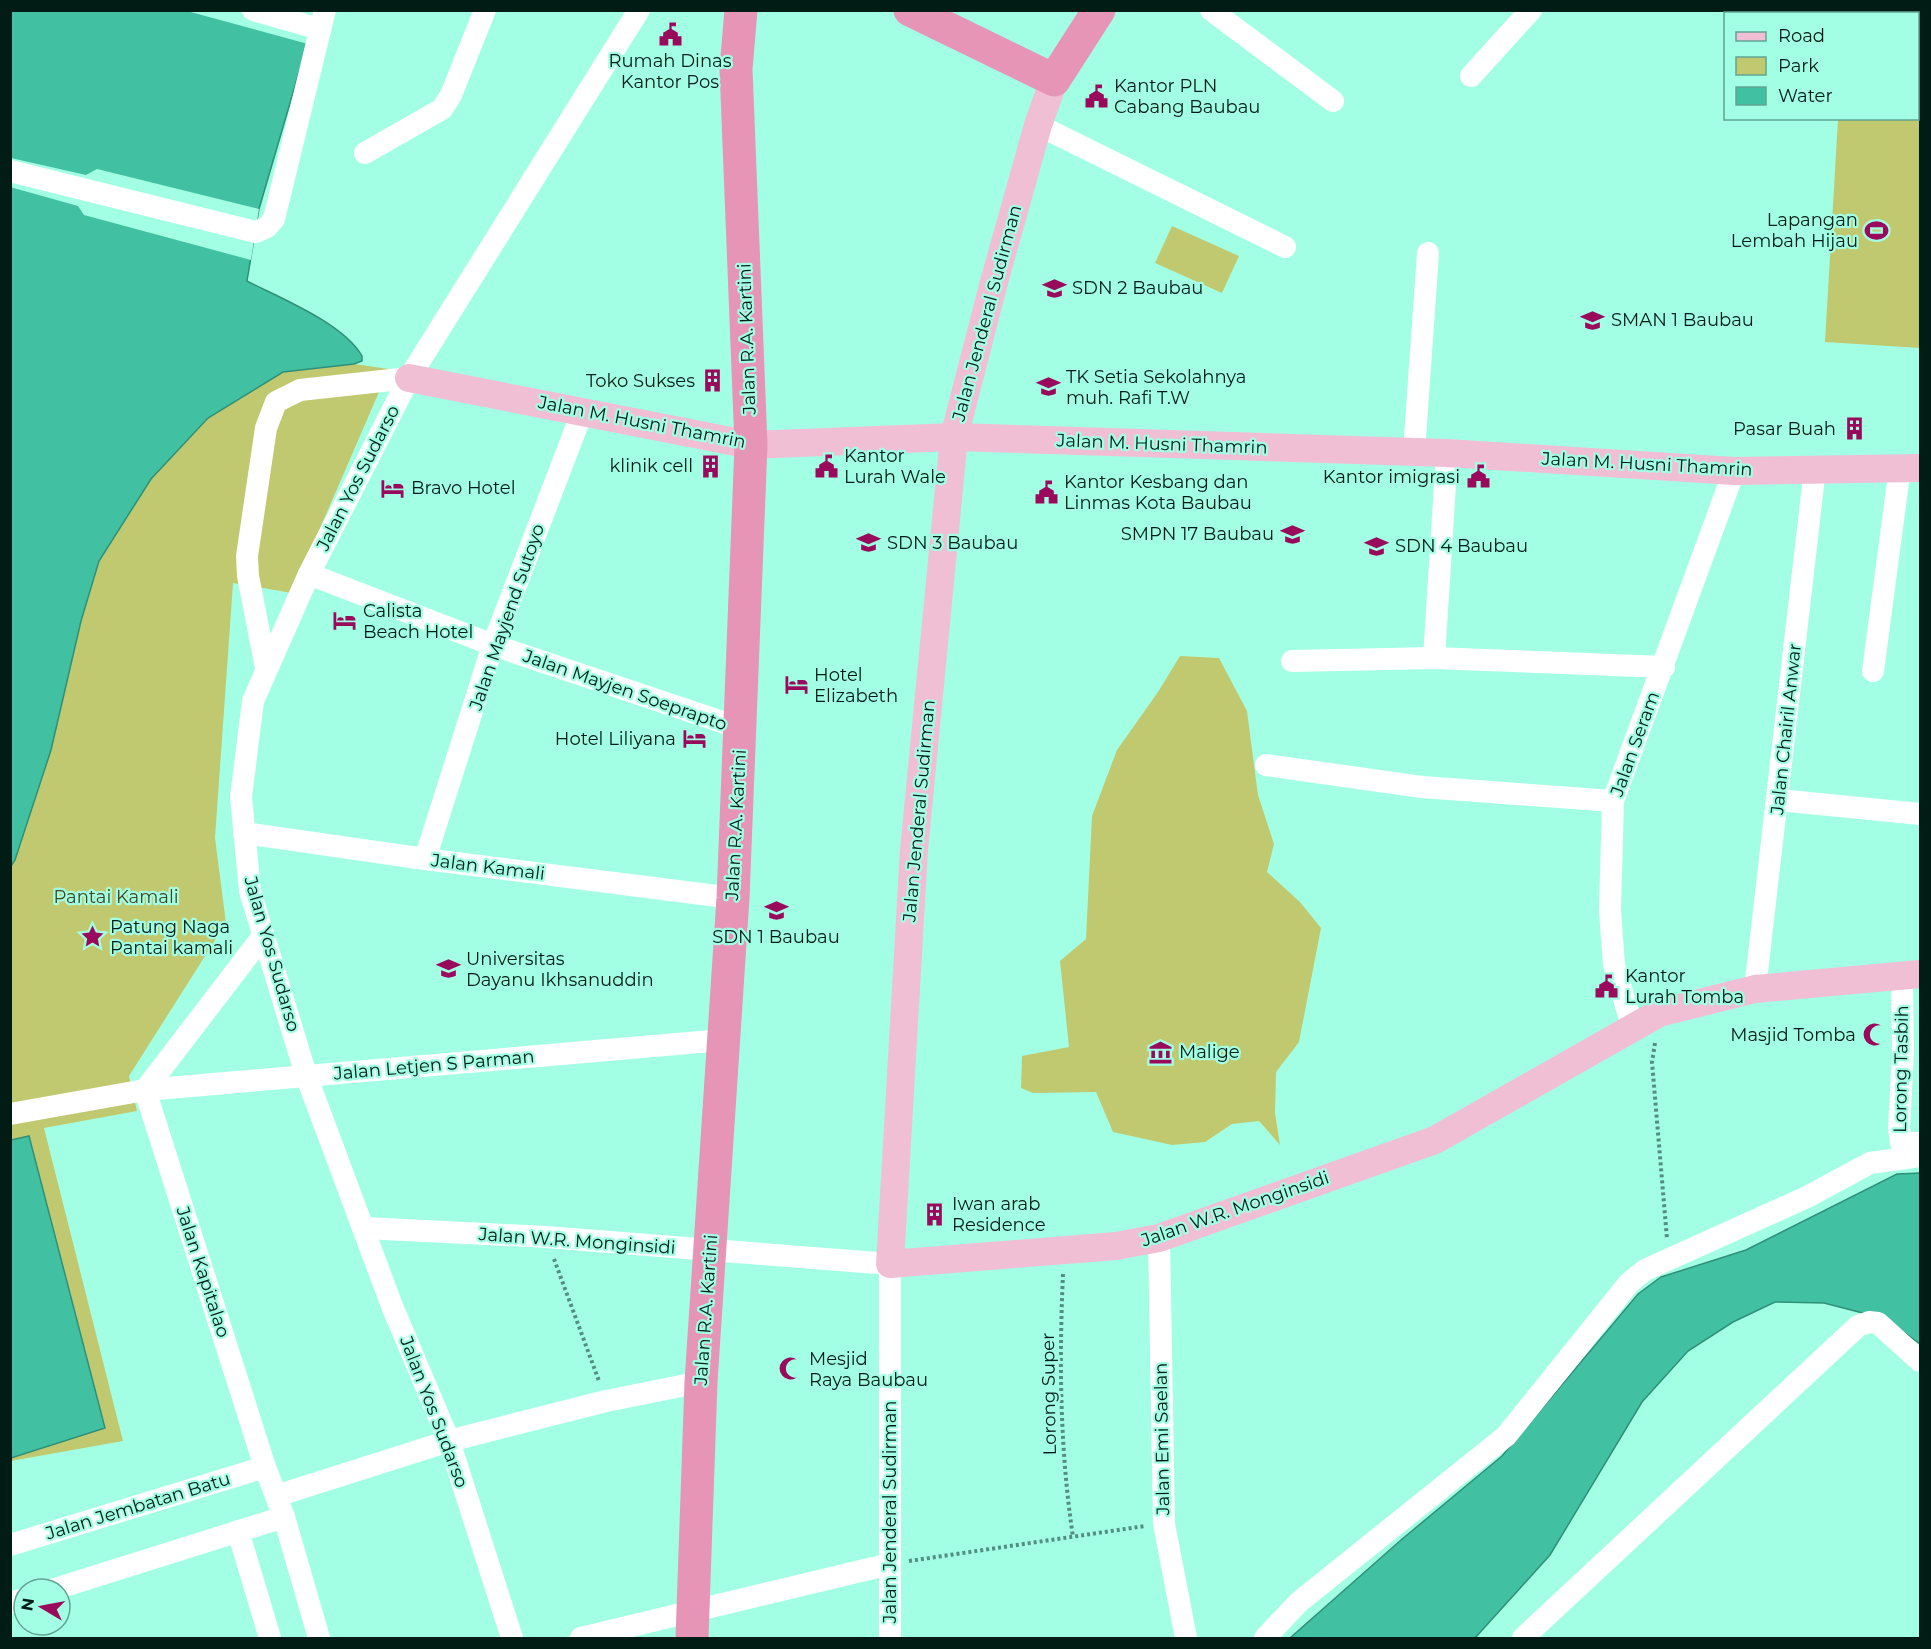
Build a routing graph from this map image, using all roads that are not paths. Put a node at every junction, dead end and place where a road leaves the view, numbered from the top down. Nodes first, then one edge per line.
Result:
1 (253, 10) edge
2 (485, 10) edge
3 (639, 10) edge
4 (741, 10) edge
5 (910, 10) edge
6 (1099, 10) edge
7 (1211, 10) edge
8 (1531, 10) edge
9 (323, 20) edge
10 (1472, 76) dead end
11 (1054, 80) junction
12 (1333, 101) dead end
13 (1038, 125) junction
14 (365, 153) dead end
15 (10, 171) edge
16 (1285, 247) dead end
17 (1428, 253) dead end
18 (409, 378) junction
19 (583, 410) junction
20 (954, 437) junction
21 (751, 445) junction
22 (1414, 452) junction
23 (1447, 453) junction
24 (1910, 467) edge
25 (1815, 468) junction
26 (1734, 471) junction
27 (309, 574) junction
28 (493, 645) junction
29 (1434, 658) junction
30 (1292, 661) dead end
31 (1664, 667) junction
32 (266, 668) junction
33 (1873, 670) dead end
34 (740, 728) junction
35 (1266, 765) dead end
36 (1779, 800) junction
37 (1613, 801) junction
38 (1920, 814) edge
39 (243, 832) junction
40 (425, 860) junction
41 (733, 898) junction
42 (263, 936) junction
43 (1911, 975) edge
44 (1755, 989) junction
45 (1633, 1029) junction
46 (723, 1040) junction
47 (306, 1076) junction
48 (145, 1090) junction
49 (10, 1114) edge
50 (1920, 1143) edge
51 (1920, 1156) edge
52 (365, 1228) junction
53 (1159, 1238) junction
54 (710, 1251) junction
55 (890, 1264) junction
56 (1920, 1361) edge
57 (701, 1382) junction
58 (449, 1440) junction
59 (265, 1467) junction
60 (280, 1507) junction
61 (238, 1531) junction
62 (10, 1545) edge
63 (890, 1564) junction
64 (72, 1584) edge
65 (692, 1626) edge
66 (270, 1638) edge
67 (319, 1638) edge
68 (513, 1638) edge
69 (581, 1638) edge
70 (890, 1638) edge
71 (1186, 1638) edge
72 (1265, 1638) edge
73 (1523, 1638) edge

1 - 9 street
2 - 14 street
3 - 18 street, Jalan Yos Sudarso
4 - 21 highway, Jalan R.A. Kartini
5 - 11 highway
6 - 11 highway, Jalan Jenderal Sudirman
7 - 12 street
8 - 10 street
9 - 15 street
11 - 13 main road, Jalan Jenderal Sudirman
13 - 16 street
13 - 20 main road, Jalan Jenderal Sudirman
17 - 22 street
18 - 19 main road, Jalan M. Husni Thamrin
18 - 27 street, Jalan Yos Sudarso
18 - 32 street
19 - 21 main road, Jalan M. Husni Thamrin
19 - 28 street, Jalan Mayjend Sutoyo
20 - 21 main road, Jalan M. Husni Thamrin
20 - 22 main road, Jalan M. Husni Thamrin
20 - 55 main road, Jalan Jenderal Sudirman
21 - 34 highway, Jalan R.A. Kartini
22 - 23 main road, Jalan M. Husni Thamrin
23 - 26 main road, Jalan M. Husni Thamrin
23 - 29 street
24 - 25 main road, Jalan M. Husni Thamrin
24 - 33 street
25 - 26 main road, Jalan M. Husni Thamrin
25 - 36 street, Jalan Chairil Anwar
26 - 31 street, Jalan Seram
27 - 28 street, Jalan Mayjen Soeprapto
27 - 32 street, Jalan Yos Sudarso
28 - 34 street, Jalan Mayjen Soeprapto
28 - 40 street, Jalan Mayjend Sutoyo
29 - 30 street
29 - 31 street
31 - 37 street, Jalan Seram
32 - 39 street, Jalan Yos Sudarso
34 - 41 highway, Jalan R.A. Kartini
35 - 37 street
36 - 38 street
36 - 44 street, Jalan Chairil Anwar
37 - 45 street, Jalan Seram
39 - 40 street, Jalan Kamali
39 - 42 street, Jalan Yos Sudarso
40 - 41 street, Jalan Kamali
41 - 46 highway, Jalan R.A. Kartini
42 - 47 street, Jalan Yos Sudarso
42 - 48 street
43 - 44 main road, Jalan W.R. Monginsidi
43 - 50 street, Lorong Tasbih
44 - 45 main road, Jalan W.R. Monginsidi
45 - 53 main road, Jalan W.R. Monginsidi
46 - 47 street, Jalan Letjen S Parman
46 - 54 highway, Jalan R.A. Kartini
47 - 48 street, Jalan Letjen S Parman
47 - 52 street, Jalan Yos Sudarso
48 - 49 street, Jalan Letjen S Parman
48 - 59 street, Jalan Kapitalao
51 - 72 street
52 - 54 street, Jalan W.R. Monginsidi
52 - 58 street, Jalan Yos Sudarso
53 - 55 main road, Jalan W.R. Monginsidi
53 - 71 street, Jalan Emi Saelan
54 - 55 street, Jalan W.R. Monginsidi
54 - 57 highway, Jalan R.A. Kartini
55 - 63 street, Jalan Jenderal Sudirman
56 - 73 street
57 - 58 street
57 - 65 highway, Jalan R.A. Kartini
58 - 60 street
58 - 68 street, Jalan Yos Sudarso
59 - 60 street, Jalan Kapitalao
59 - 62 street, Jalan Jembatan Batu
60 - 61 street
60 - 67 street, Jalan Kapitalao
61 - 64 street
61 - 66 street
63 - 65 street
63 - 70 street, Jalan Jenderal Sudirman
65 - 69 street

